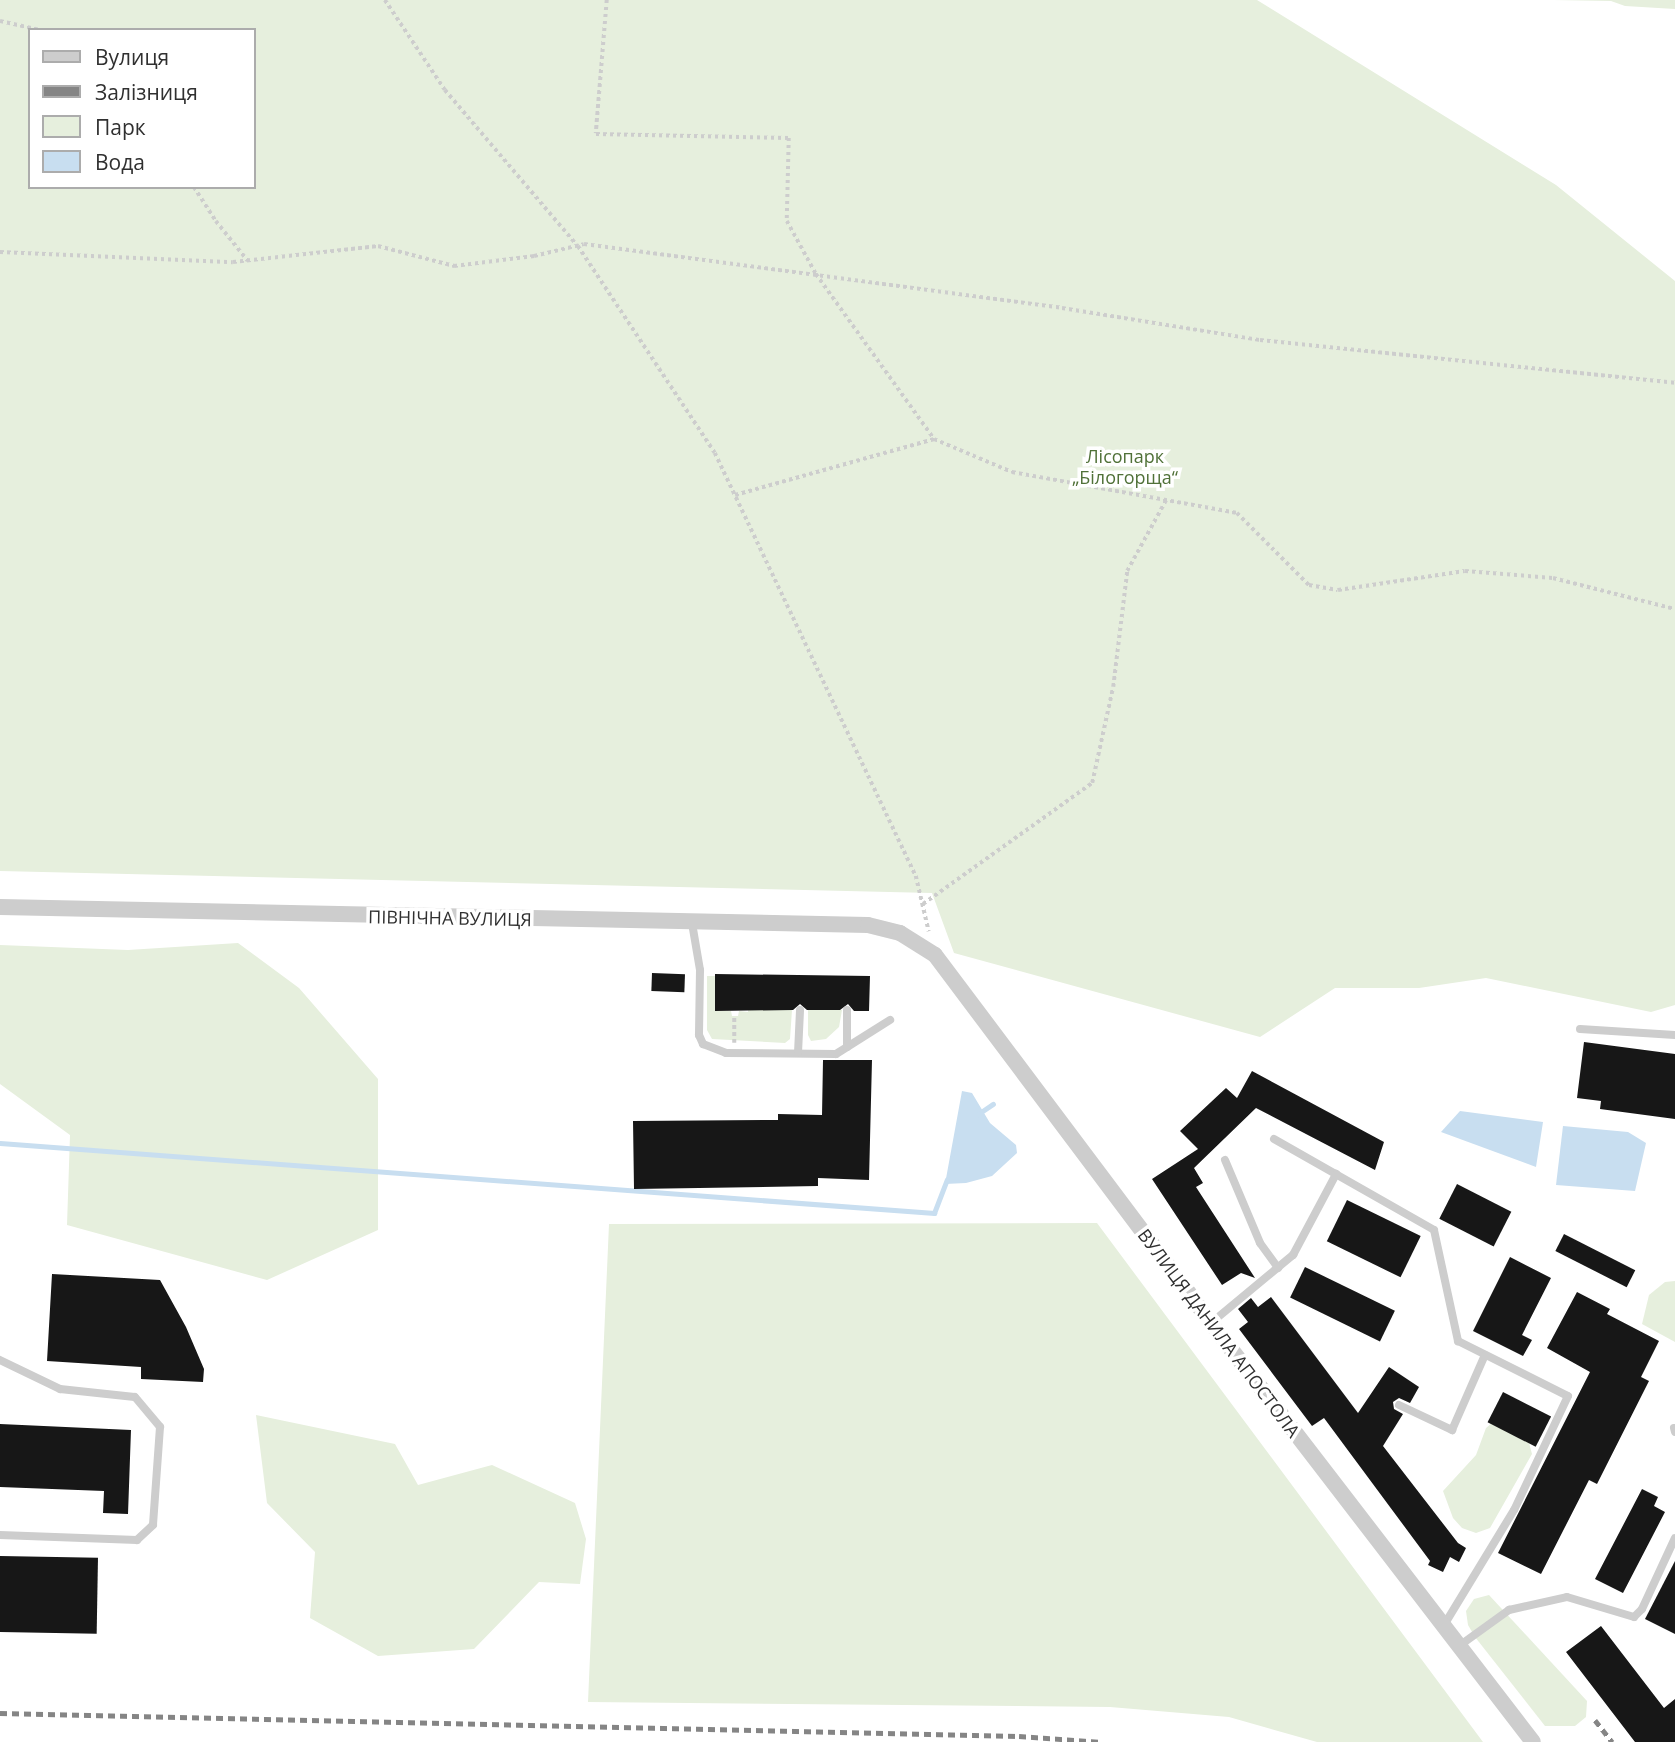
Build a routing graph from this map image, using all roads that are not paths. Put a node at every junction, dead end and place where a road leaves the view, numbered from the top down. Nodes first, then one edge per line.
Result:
1 (0, 907) edge
2 (692, 923) junction
3 (900, 933) joint
4 (800, 1010) dead end
5 (847, 1010) dead end
6 (890, 1020) dead end
7 (1580, 1029) dead end
8 (1675, 1035) edge
9 (847, 1047) junction
10 (798, 1054) junction
11 (1274, 1139) dead end
12 (1225, 1160) dead end
13 (1336, 1174) junction
14 (1278, 1268) junction
15 (1211, 1323) junction
16 (1485, 1354) junction
17 (0, 1360) edge
18 (1399, 1405) dead end
19 (0, 1535) edge
20 (1675, 1538) edge
21 (1444, 1625) junction
22 (1459, 1646) junction
23 (1533, 1742) edge

1 - 2 street, ПІВНІЧНА ВУЛИЦЯ
2 - 3 street, ПІВНІЧНА ВУЛИЦЯ
2 - 10 lane
3 - 15 street, ВУЛИЦЯ ДАНИЛА АПОСТОЛА
4 - 10 lane
5 - 9 lane
6 - 9 lane
7 - 8 lane
9 - 10 lane
11 - 13 lane
12 - 14 lane
13 - 14 lane
13 - 16 lane
14 - 15 lane
15 - 21 street, ВУЛИЦЯ ДАНИЛА АПОСТОЛА
16 - 18 lane
16 - 21 lane
17 - 19 lane
20 - 22 lane
21 - 22 street, ВУЛИЦЯ ДАНИЛА АПОСТОЛА
22 - 23 street, ВУЛИЦЯ ДАНИЛА АПОСТОЛА

